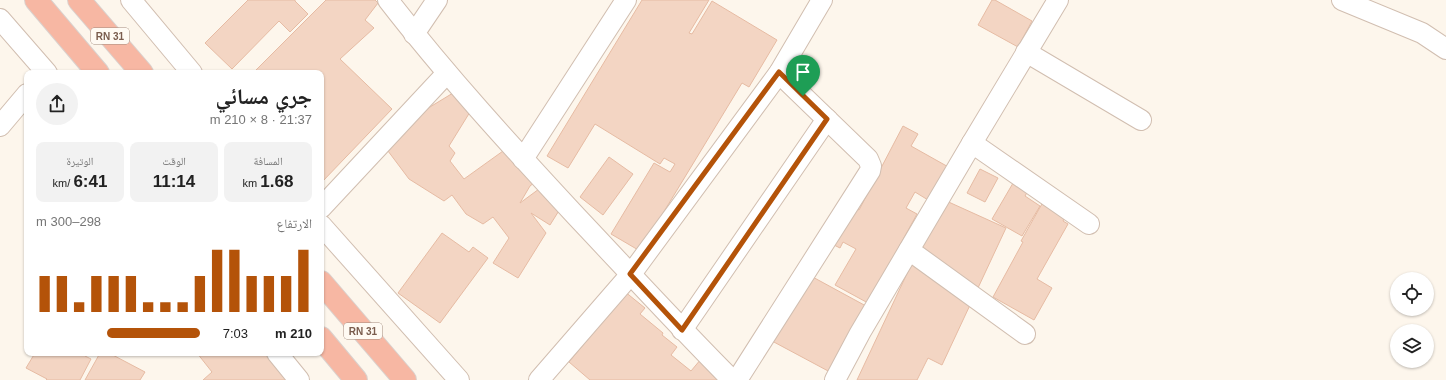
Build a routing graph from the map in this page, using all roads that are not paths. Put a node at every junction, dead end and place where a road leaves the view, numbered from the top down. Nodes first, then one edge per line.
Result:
1 (36, 0) edge
2 (79, 0) edge
3 (131, 0) edge
4 (388, 0) edge
5 (437, 0) edge
6 (626, 0) edge
7 (822, 0) edge
8 (1058, 0) edge
9 (1342, 0) edge
10 (0, 19) edge
11 (414, 34) junction
12 (1446, 49) edge
13 (1026, 52) junction
14 (44, 70) edge
15 (95, 70) edge
16 (139, 70) edge
17 (189, 70) edge
18 (447, 72) junction
19 (779, 72) junction
20 (24, 98) edge
21 (827, 119) junction
22 (1141, 120) dead end
23 (0, 126) edge
24 (972, 143) junction
25 (523, 158) junction
26 (324, 205) edge
27 (1089, 224) dead end
28 (324, 228) edge
29 (909, 250) junction
30 (630, 274) junction
31 (324, 286) edge
32 (682, 330) junction
33 (1025, 334) dead end
34 (324, 342) edge
35 (279, 356) edge
36 (299, 380) edge
37 (356, 380) edge
38 (405, 380) edge
39 (459, 380) edge
40 (539, 380) edge
41 (732, 380) edge
42 (737, 380) edge
43 (835, 380) edge

1 - 15 highway, RN 31
2 - 16 highway, RN 31
3 - 17 street
4 - 11 street
5 - 11 street
6 - 25 street
7 - 19 street
8 - 13 street
9 - 12 street
10 - 14 street
11 - 18 street
13 - 22 street
13 - 24 street
18 - 25 street
18 - 26 street
19 - 21 street
19 - 30 street
20 - 23 street
21 - 32 street
21 - 42 street
24 - 27 street
24 - 29 street
25 - 30 street
28 - 39 street
29 - 33 street
29 - 43 street
30 - 32 street
30 - 40 street
31 - 38 highway, RN 31
32 - 41 street
34 - 37 highway
35 - 36 street

